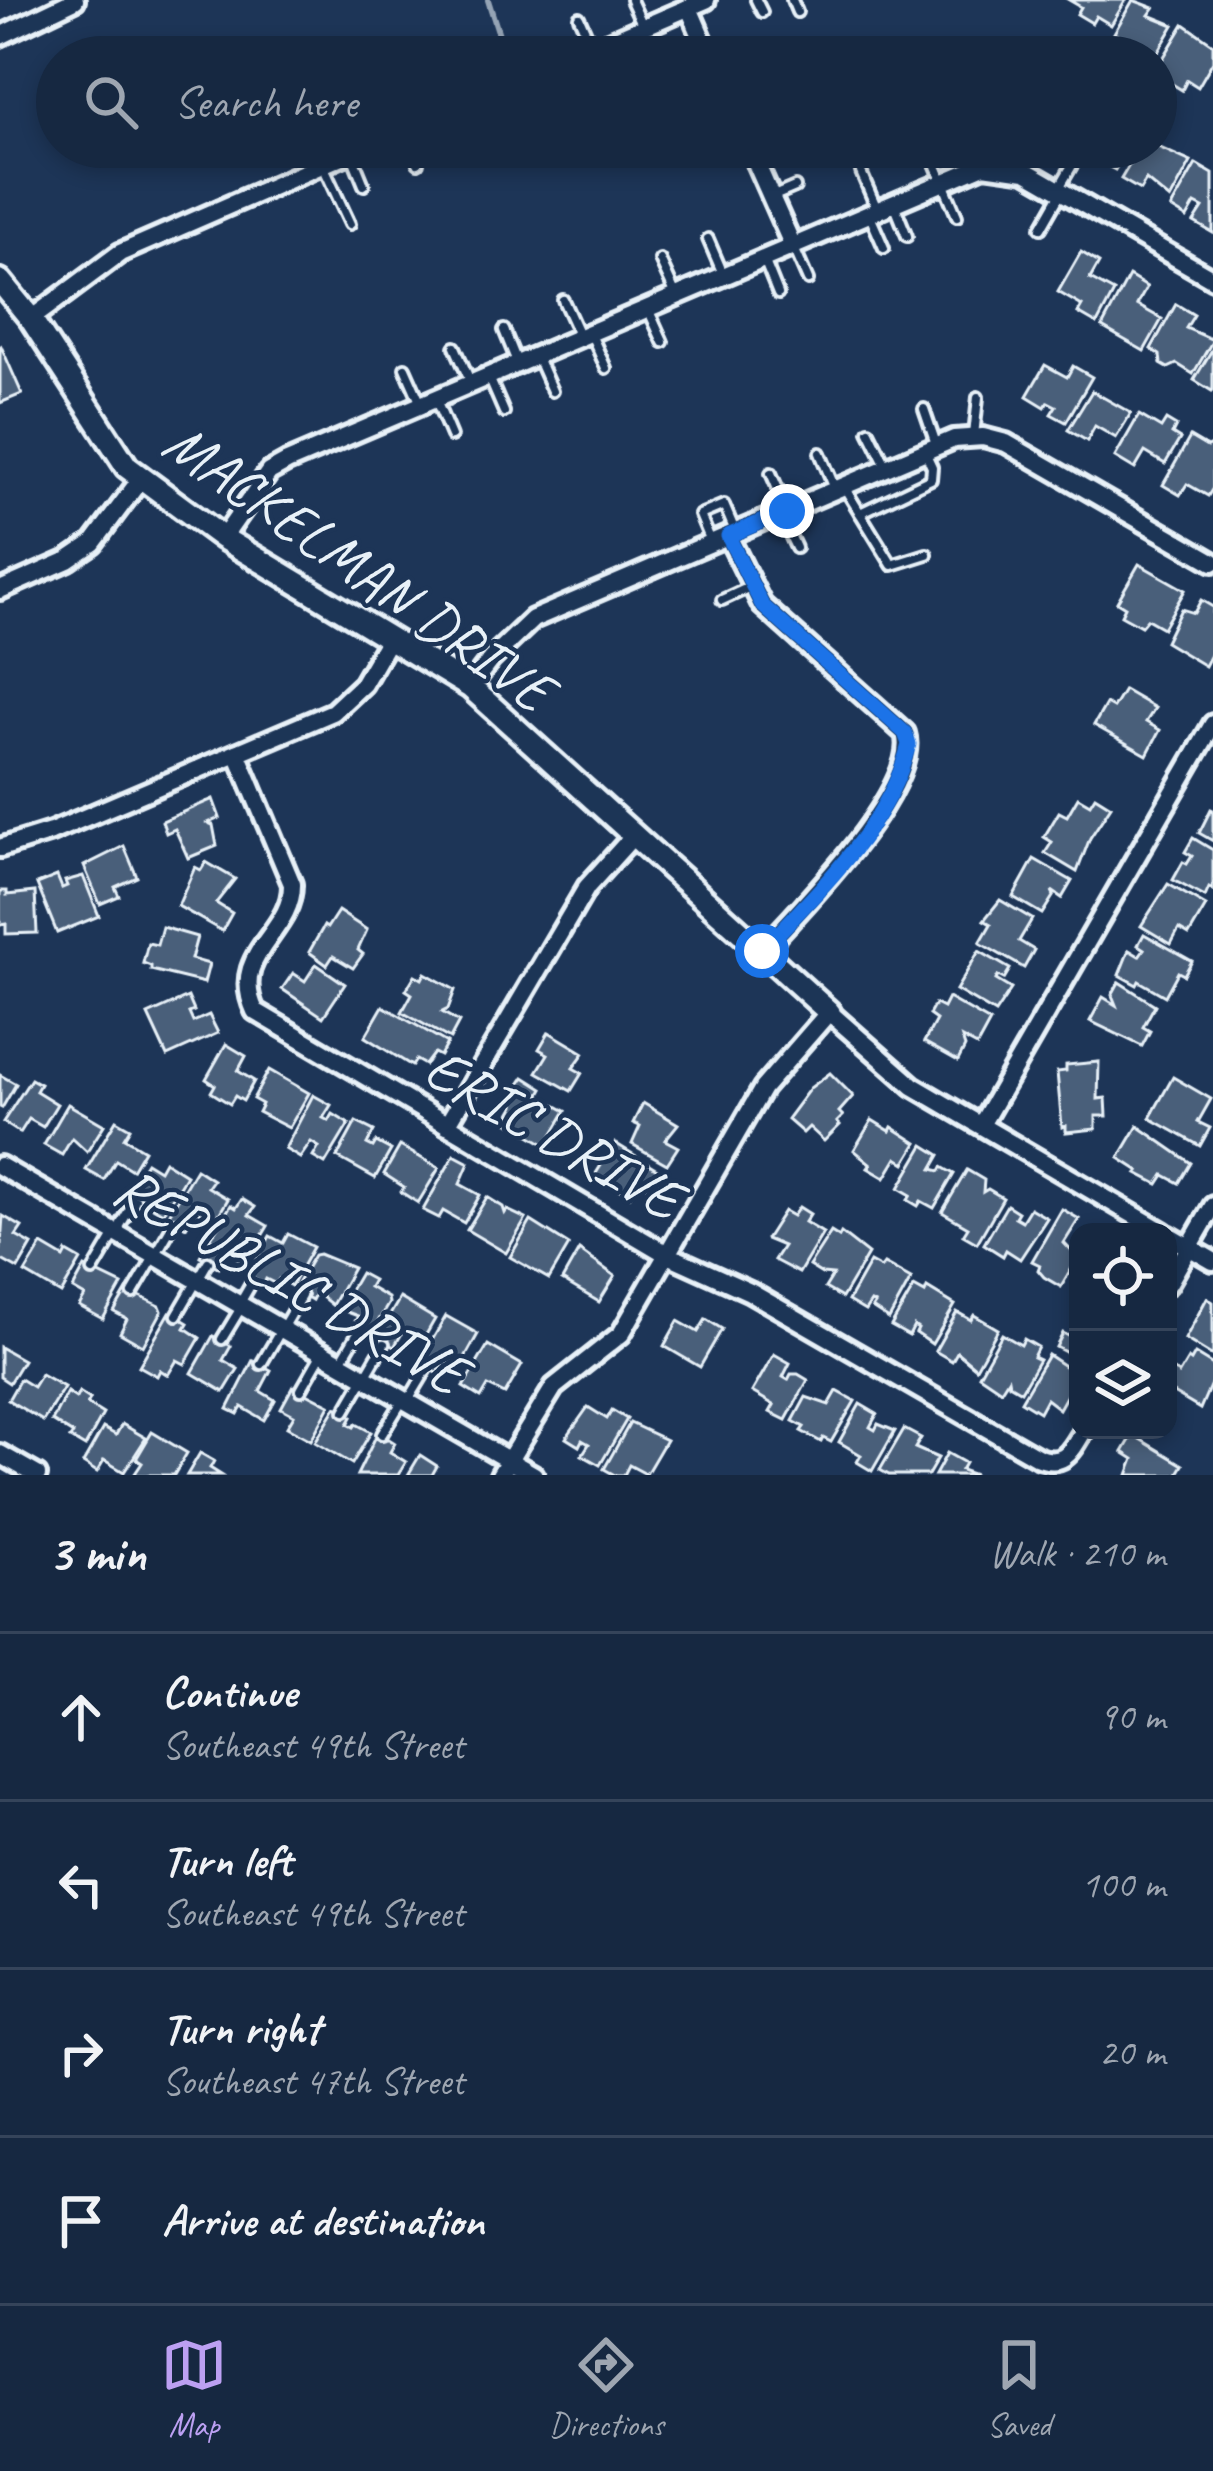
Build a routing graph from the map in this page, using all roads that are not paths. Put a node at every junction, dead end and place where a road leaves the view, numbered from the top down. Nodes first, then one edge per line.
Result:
1 (75, 0) edge
2 (632, 0) edge
3 (756, 0) edge
4 (792, 0) edge
5 (698, 3) edge
6 (762, 12) dead end
7 (797, 12) dead end
8 (579, 17) dead end
9 (643, 27) junction
10 (0, 36) edge
11 (587, 36) edge
12 (623, 36) edge
13 (705, 36) edge
14 (314, 168) edge
15 (325, 168) edge
16 (356, 168) edge
17 (758, 168) edge
18 (937, 168) edge
19 (976, 168) edge
20 (1017, 168) edge
21 (1071, 168) edge
22 (860, 172) dead end
23 (942, 180) junction
24 (364, 185) dead end
25 (795, 187) dead end
26 (1060, 190) junction
27 (771, 197) junction
28 (880, 208) junction
29 (957, 216) dead end
30 (350, 224) dead end
31 (1041, 228) dead end
32 (907, 236) dead end
33 (708, 239) dead end
34 (792, 244) junction
35 (884, 248) dead end
36 (763, 257) junction
37 (660, 260) dead end
38 (723, 274) junction
39 (1213, 279) edge
40 (808, 280) dead end
41 (1, 283) edge
42 (778, 294) dead end
43 (676, 295) junction
44 (563, 300) dead end
45 (647, 307) junction
46 (31, 320) junction
47 (504, 330) dead end
48 (585, 334) junction
49 (663, 342) dead end
50 (455, 346) dead end
51 (536, 355) junction
52 (517, 363) junction
53 (405, 368) dead end
54 (606, 368) dead end
55 (479, 379) junction
56 (552, 391) dead end
57 (978, 397) dead end
58 (428, 401) junction
59 (923, 409) dead end
60 (504, 412) dead end
61 (869, 430) dead end
62 (451, 436) dead end
63 (978, 436) junction
64 (930, 448) junction
65 (820, 453) dead end
66 (887, 468) junction
67 (771, 473) dead end
68 (140, 480) junction
69 (840, 489) junction
70 (783, 512) junction
71 (860, 513) junction
72 (725, 537) junction
73 (223, 538) junction
74 (796, 548) dead end
75 (927, 554) dead end
76 (1213, 562) edge
77 (751, 586) junction
78 (0, 590) edge
79 (722, 600) dead end
80 (388, 639) junction
81 (470, 687) junction
82 (1213, 724) edge
83 (237, 753) junction
84 (634, 835) junction
85 (0, 848) edge
86 (762, 951) junction
87 (829, 1012) junction
88 (981, 1124) junction
89 (446, 1125) junction
90 (0, 1166) edge
91 (134, 1200) dead end
92 (1213, 1206) edge
93 (174, 1223) dead end
94 (1149, 1223) edge
95 (115, 1233) junction
96 (1177, 1240) edge
97 (1189, 1247) junction
98 (668, 1255) junction
99 (155, 1256) junction
100 (1213, 1261) edge
101 (208, 1262) dead end
102 (1177, 1268) edge
103 (93, 1270) dead end
104 (198, 1280) junction
105 (251, 1284) dead end
106 (134, 1294) dead end
107 (302, 1296) dead end
108 (240, 1305) junction
109 (177, 1315) dead end
110 (282, 1329) junction
111 (360, 1329) dead end
112 (221, 1340) dead end
113 (384, 1344) dead end
114 (322, 1353) junction
115 (340, 1363) junction
116 (262, 1364) dead end
117 (427, 1369) dead end
118 (364, 1377) junction
119 (301, 1390) dead end
120 (405, 1401) junction
121 (345, 1411) dead end
122 (382, 1434) dead end
123 (1078, 1439) edge
124 (0, 1454) edge
125 (504, 1468) edge
126 (37, 1475) edge
127 (534, 1475) edge

1 - 10 street
2 - 9 lane
3 - 6 lane
4 - 7 lane
5 - 9 street
5 - 13 street
8 - 11 lane
9 - 12 street
14 - 46 street
15 - 30 lane
16 - 24 lane
17 - 27 street
18 - 23 lane
19 - 23 street
20 - 26 street
21 - 26 lane
22 - 28 lane
23 - 28 street
23 - 29 lane
25 - 27 lane
26 - 31 lane
26 - 39 street
27 - 34 street
28 - 32 lane
28 - 34 street
28 - 35 lane
33 - 38 lane
34 - 36 street
34 - 40 lane
36 - 38 street
36 - 42 lane
37 - 43 lane
38 - 43 street
41 - 46 street, MACKELMAN DRIVE
43 - 45 street
44 - 48 lane
45 - 48 street
45 - 49 lane
46 - 68 street, MACKELMAN DRIVE
47 - 52 lane
48 - 51 street
48 - 54 lane
50 - 55 lane
51 - 52 street
51 - 56 lane
52 - 55 street
53 - 58 lane
55 - 58 street
55 - 60 lane
57 - 63 lane
58 - 62 lane
58 - 73 street
59 - 64 lane
61 - 66 lane
63 - 64 street
63 - 76 street
64 - 66 street
64 - 71 lane
65 - 69 lane
66 - 69 street
67 - 70 lane
68 - 73 street, MACKELMAN DRIVE
68 - 78 street
69 - 70 street
69 - 71 lane
70 - 72 street
70 - 74 lane
71 - 75 lane
72 - 77 street
72 - 81 street
73 - 80 street, MACKELMAN DRIVE
77 - 79 lane
77 - 86 street
80 - 81 street, MACKELMAN DRIVE
80 - 83 street
81 - 84 street, MACKELMAN DRIVE
82 - 88 street
83 - 85 street
83 - 89 street, ERIC DRIVE
84 - 86 street, MACKELMAN DRIVE
84 - 89 street
86 - 87 street, MACKELMAN DRIVE
87 - 88 street, MACKELMAN DRIVE
87 - 98 street
88 - 94 street, MACKELMAN DRIVE
89 - 98 street, ERIC DRIVE
90 - 95 street, REPUBLIC DRIVE
91 - 95 lane
92 - 97 street
93 - 99 lane
95 - 99 street, REPUBLIC DRIVE
95 - 103 lane
96 - 97 street, MACKELMAN DRIVE
97 - 100 street, MACKELMAN DRIVE
97 - 102 street
98 - 123 street, ERIC DRIVE
98 - 125 street
99 - 104 street, REPUBLIC DRIVE
99 - 106 lane
101 - 104 lane
104 - 108 street, REPUBLIC DRIVE
104 - 109 lane
105 - 108 lane
107 - 110 lane
108 - 110 street, REPUBLIC DRIVE
108 - 112 lane
110 - 114 street, REPUBLIC DRIVE
110 - 116 lane
111 - 115 lane
113 - 118 lane
114 - 115 street, REPUBLIC DRIVE
114 - 119 lane
115 - 118 street, REPUBLIC DRIVE
117 - 120 lane
118 - 120 street, REPUBLIC DRIVE
118 - 121 lane
120 - 122 lane
120 - 125 street, REPUBLIC DRIVE
124 - 126 street
125 - 127 street, REPUBLIC DRIVE

